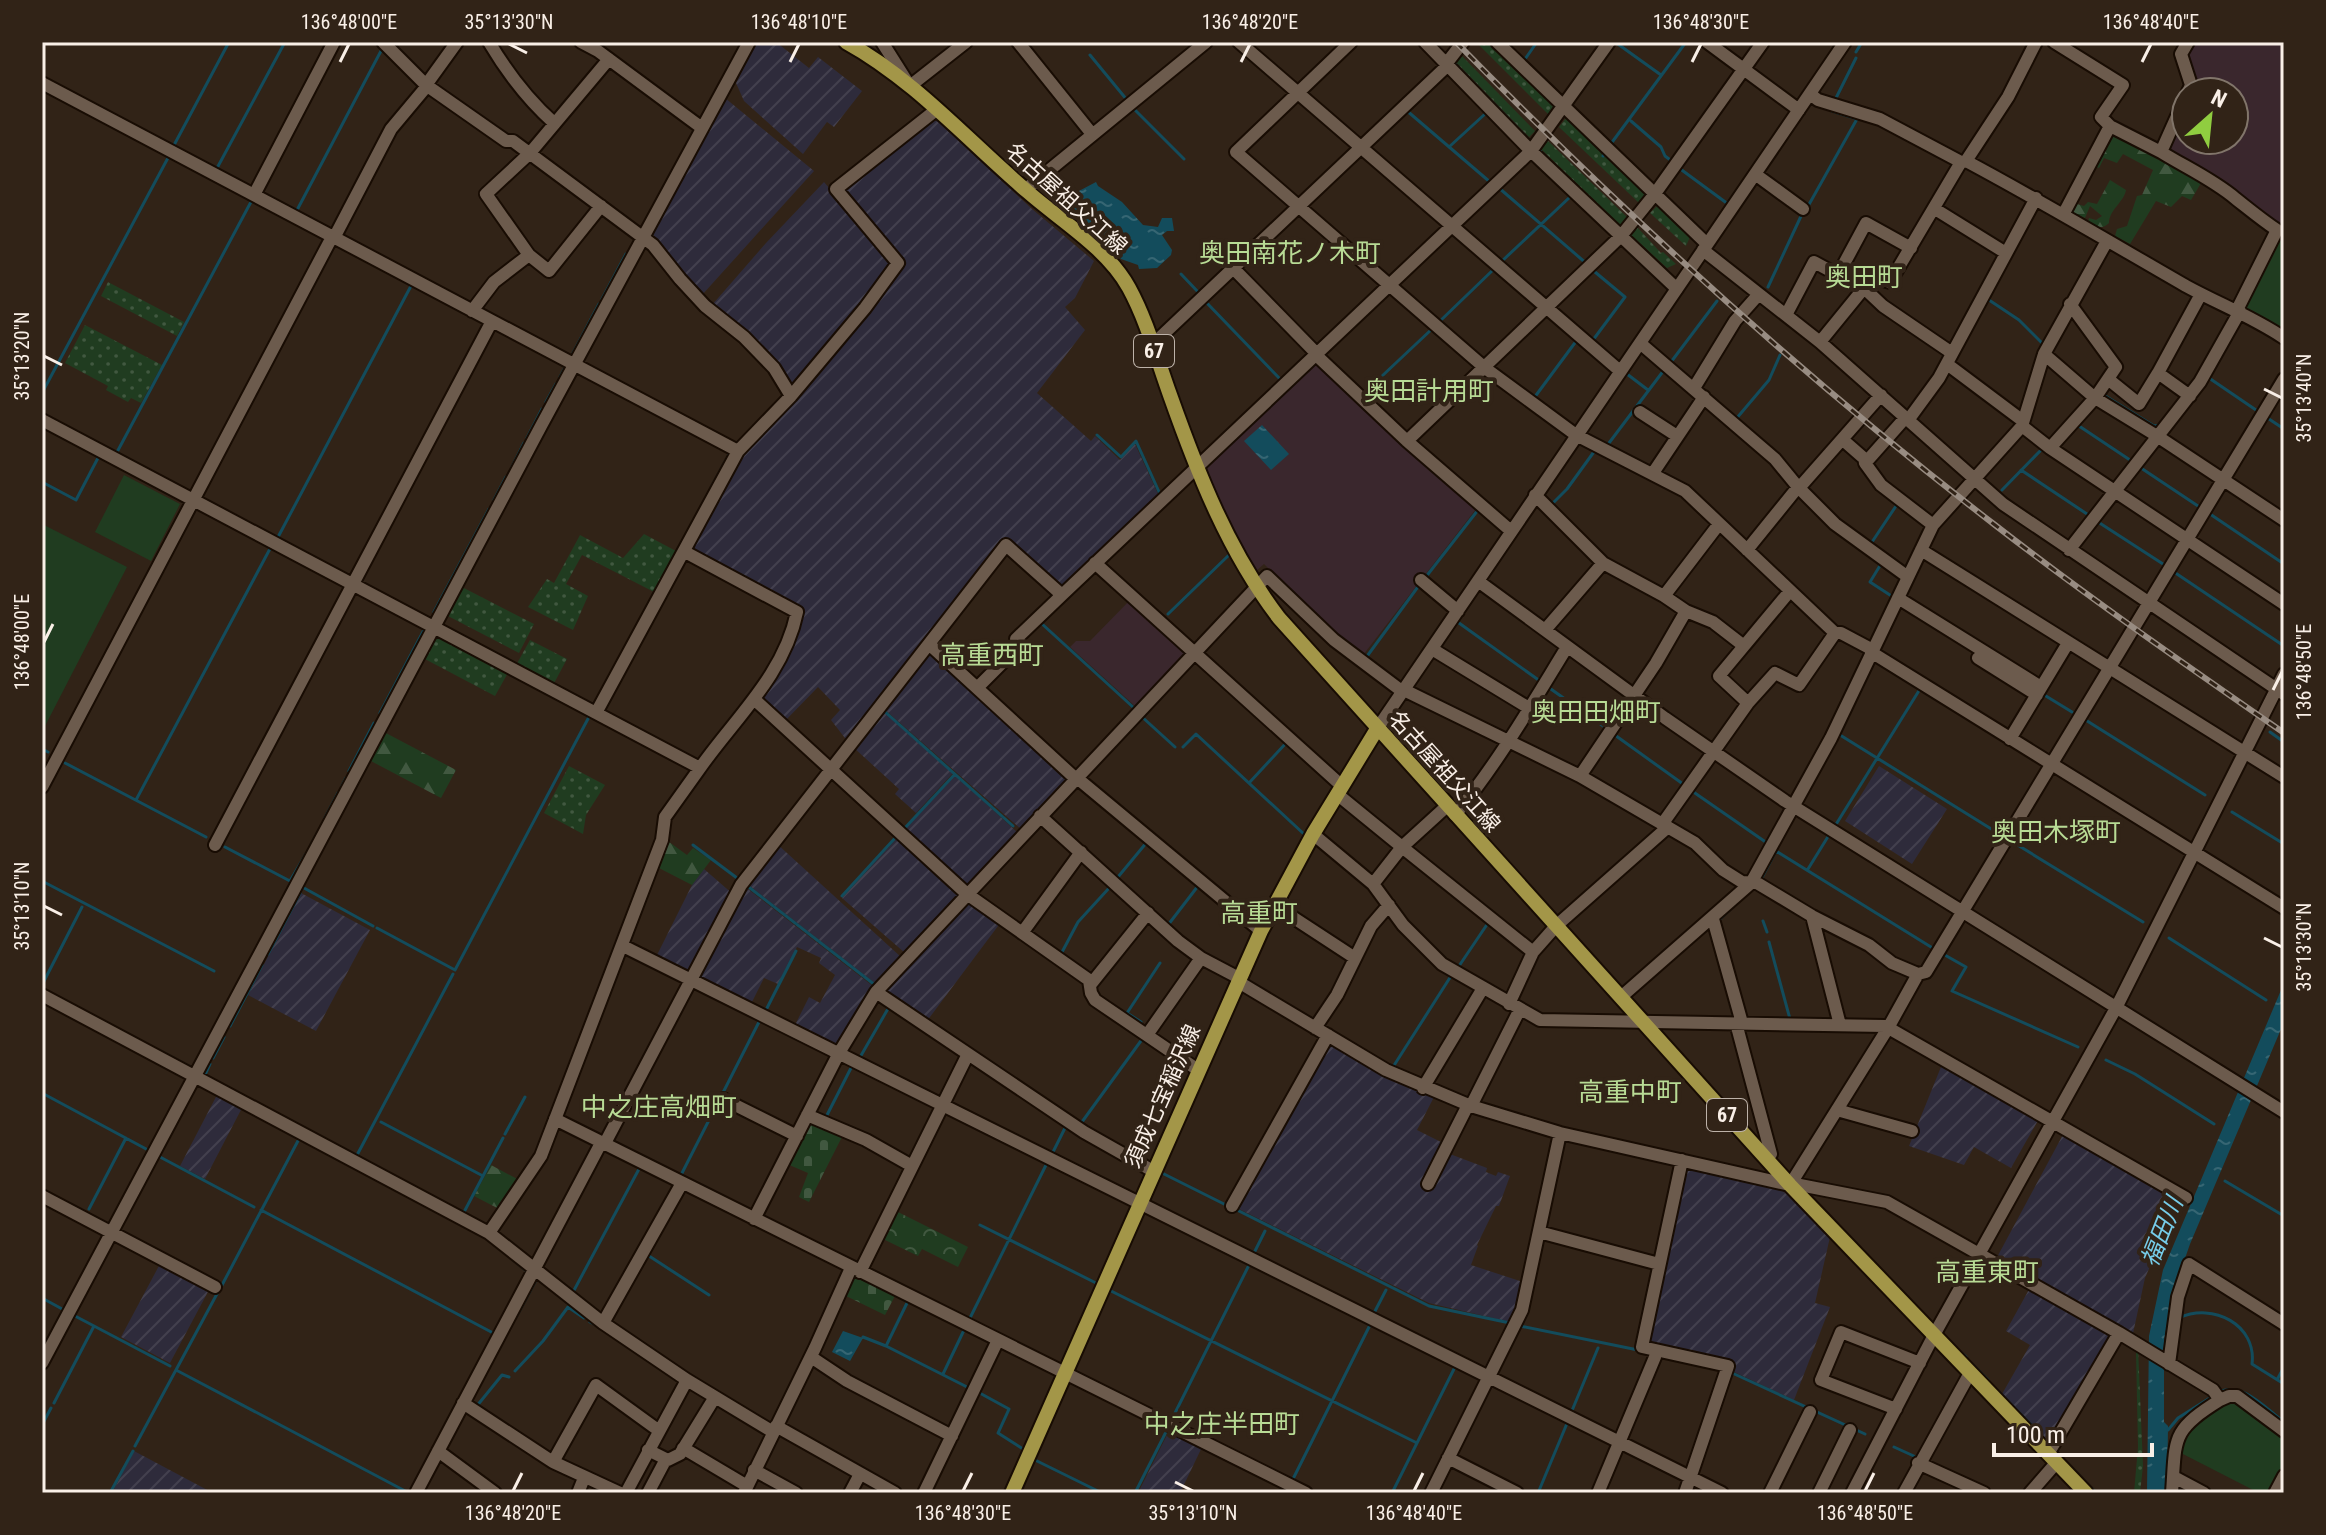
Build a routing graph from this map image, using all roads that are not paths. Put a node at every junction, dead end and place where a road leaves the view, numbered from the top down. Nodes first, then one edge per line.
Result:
1 (334, 42) edge
2 (383, 42) edge
3 (457, 42) edge
4 (489, 42) edge
5 (581, 42) edge
6 (749, 42) edge
7 (846, 42) edge
8 (882, 42) edge
9 (966, 42) edge
10 (1018, 42) edge
11 (1206, 42) edge
12 (1239, 42) edge
13 (1351, 42) edge
14 (1425, 42) edge
15 (1463, 42) edge
16 (1497, 42) edge
17 (1609, 42) edge
18 (1707, 42) edge
19 (1763, 42) edge
20 (1845, 42) edge
21 (2036, 42) edge
22 (2054, 42) edge
23 (2188, 42) edge
24 (609, 59) junction
25 (1446, 65) junction
26 (1744, 69) junction
27 (2188, 76) edge
28 (42, 83) edge
29 (909, 85) junction
30 (426, 86) junction
31 (1298, 93) junction
32 (1810, 94) junction
33 (1564, 108) junction
34 (936, 110) junction
35 (1799, 110) junction
36 (554, 123) junction
37 (2110, 126) junction
38 (702, 128) junction
39 (2170, 132) edge
40 (1092, 134) junction
41 (1361, 148) junction
42 (1531, 151) junction
43 (2161, 152) junction
44 (530, 153) junction
45 (1964, 162) junction
46 (1755, 174) junction
47 (1025, 190) junction
48 (254, 195) junction
49 (1654, 195) junction
50 (2036, 198) junction
51 (601, 206) junction
52 (1298, 206) junction
53 (1803, 209) dead end
54 (1935, 209) junction
55 (2063, 215) junction
56 (1451, 226) junction
57 (2280, 232) edge
58 (1621, 236) junction
59 (333, 237) junction
60 (643, 238) junction
61 (2107, 241) junction
62 (1705, 247) junction
63 (1911, 248) junction
64 (2006, 253) junction
65 (529, 255) junction
66 (1234, 269) junction
67 (1388, 285) junction
68 (1677, 289) junction
69 (1865, 289) junction
70 (1759, 294) junction
71 (2201, 294) junction
72 (2070, 304) junction
73 (1547, 309) junction
74 (472, 311) junction
75 (2238, 311) junction
76 (1786, 315) junction
77 (492, 321) junction
78 (2284, 338) edge
79 (1820, 342) junction
80 (1640, 343) junction
81 (1152, 345) junction
82 (1315, 354) junction
83 (2044, 354) junction
84 (1950, 358) junction
85 (574, 365) junction
86 (1485, 368) junction
87 (1620, 371) junction
88 (2158, 373) junction
89 (2108, 379) junction
90 (2284, 379) edge
91 (1699, 392) junction
92 (1881, 395) junction
93 (791, 396) junction
94 (2190, 396) junction
95 (2095, 398) junction
96 (1640, 412) dead end
97 (1908, 418) junction
98 (42, 420) edge
99 (2022, 424) junction
100 (1576, 435) junction
101 (1677, 436) junction
102 (2157, 436) junction
103 (1843, 440) junction
104 (1407, 441) junction
105 (2050, 448) junction
106 (738, 451) junction
107 (1867, 461) junction
108 (1195, 467) junction
109 (1653, 473) junction
110 (1973, 479) junction
111 (2223, 479) junction
112 (1799, 488) junction
113 (2116, 490) junction
114 (1535, 495) junction
115 (194, 500) junction
116 (2284, 520) edge
117 (1719, 524) junction
118 (1933, 525) junction
119 (1511, 531) junction
120 (2187, 540) junction
121 (1747, 550) junction
122 (1921, 550) junction
123 (2069, 550) junction
124 (685, 552) junction
125 (1095, 563) junction
126 (1603, 563) junction
127 (1908, 577) junction
128 (1421, 580) dead end
129 (1478, 581) junction
130 (352, 584) junction
131 (1256, 588) junction
132 (1790, 591) junction
133 (1062, 595) junction
134 (1664, 596) junction
135 (1896, 602) junction
136 (2149, 604) junction
137 (2284, 604) edge
138 (1458, 611) junction
139 (1686, 611) junction
140 (434, 627) junction
141 (1545, 630) junction
142 (1835, 633) junction
143 (2068, 643) junction
144 (929, 644) junction
145 (1744, 646) junction
146 (1567, 647) junction
147 (1432, 649) junction
148 (1872, 651) junction
149 (1195, 653) junction
150 (2109, 668) junction
151 (2284, 674) edge
152 (977, 688) junction
153 (1403, 691) junction
154 (2039, 691) junction
155 (2280, 692) edge
156 (1635, 695) junction
157 (755, 700) junction
158 (1748, 703) junction
159 (1529, 708) junction
160 (596, 713) junction
161 (1377, 729) junction
162 (2010, 739) junction
163 (1510, 740) junction
164 (1714, 752) junction
165 (2244, 752) junction
166 (2051, 764) junction
167 (700, 768) junction
168 (832, 768) junction
169 (1580, 776) junction
170 (2284, 777) edge
171 (1076, 778) junction
172 (42, 787) edge
173 (1340, 790) junction
174 (1794, 806) junction
175 (1451, 811) junction
176 (1040, 816) junction
177 (1666, 825) junction
178 (1313, 834) junction
179 (215, 845) dead end
180 (1402, 847) junction
181 (1081, 852) junction
182 (2193, 853) junction
183 (1751, 883) junction
184 (1373, 884) junction
185 (967, 894) junction
186 (1274, 905) junction
187 (1389, 905) junction
188 (2284, 908) edge
189 (1962, 912) junction
190 (1148, 913) junction
191 (1812, 916) junction
192 (1713, 919) junction
193 (1556, 926) junction
194 (1261, 931) junction
195 (1022, 933) junction
196 (623, 946) junction
197 (1533, 952) junction
198 (1201, 958) junction
199 (1355, 958) junction
200 (1918, 974) junction
201 (1238, 979) junction
202 (692, 980) junction
203 (1091, 984) junction
204 (1483, 988) junction
205 (876, 992) junction
206 (42, 995) edge
207 (1621, 997) junction
208 (1514, 1007) junction
209 (2116, 1008) junction
210 (1644, 1023) junction
211 (1739, 1023) junction
212 (1840, 1025) junction
213 (1315, 1028) junction
214 (1888, 1028) junction
215 (1147, 1035) junction
216 (1328, 1035) junction
217 (839, 1053) junction
218 (968, 1054) junction
219 (1198, 1070) junction
220 (194, 1077) junction
221 (1423, 1088) junction
222 (723, 1099) dead end
223 (942, 1105) junction
224 (1470, 1106) junction
225 (1837, 1110) junction
226 (2284, 1112) edge
227 (807, 1115) junction
228 (555, 1119) junction
229 (2053, 1122) junction
230 (1912, 1131) dead end
231 (1560, 1133) junction
232 (797, 1136) junction
233 (602, 1144) junction
234 (1766, 1159) junction
235 (1682, 1160) junction
236 (912, 1166) junction
237 (1153, 1171) junction
238 (682, 1183) junction
239 (1428, 1184) dead end
240 (1790, 1185) junction
241 (42, 1196) edge
242 (2186, 1198) dead end
243 (1140, 1202) junction
244 (1232, 1206) dead end
245 (754, 1219) junction
246 (112, 1232) junction
247 (1539, 1232) junction
248 (489, 1233) junction
249 (1979, 1255) junction
250 (1659, 1264) junction
251 (535, 1269) junction
252 (855, 1270) junction
253 (215, 1287) dead end
254 (603, 1323) junction
255 (2284, 1324) edge
256 (2119, 1333) junction
257 (1934, 1335) junction
258 (998, 1340) junction
259 (811, 1357) junction
260 (1655, 1357) dead end
261 (42, 1363) edge
262 (1920, 1363) junction
263 (2168, 1363) junction
264 (1064, 1372) junction
265 (1970, 1373) junction
266 (1489, 1376) junction
267 (687, 1380) junction
268 (2217, 1396) junction
269 (715, 1397) junction
270 (463, 1403) junction
271 (1896, 1409) junction
272 (1810, 1412) dead end
273 (774, 1429) junction
274 (658, 1430) junction
275 (1850, 1430) dead end
276 (2284, 1431) edge
277 (952, 1436) junction
278 (1620, 1442) junction
279 (683, 1448) junction
280 (648, 1450) junction
281 (438, 1451) junction
282 (1448, 1458) junction
283 (2053, 1458) junction
284 (666, 1459) junction
285 (553, 1462) junction
286 (1918, 1463) junction
287 (754, 1470) junction
288 (860, 1474) junction
289 (2284, 1476) edge
290 (1690, 1477) junction
291 (2174, 1477) junction
292 (584, 1478) junction
293 (745, 1490) edge
294 (416, 1493) edge
295 (495, 1493) edge
296 (578, 1493) edge
297 (620, 1493) edge
298 (626, 1493) edge
299 (648, 1493) edge
300 (796, 1493) edge
301 (850, 1493) edge
302 (895, 1493) edge
303 (924, 1493) edge
304 (1012, 1493) edge
305 (1306, 1493) edge
306 (1431, 1493) edge
307 (1517, 1493) edge
308 (1598, 1493) edge
309 (1685, 1493) edge
310 (1722, 1493) edge
311 (1770, 1493) edge
312 (1819, 1493) edge
313 (1852, 1493) edge
314 (1904, 1493) edge
315 (1984, 1493) edge
316 (2030, 1493) edge
317 (2086, 1493) edge
318 (2172, 1493) edge
319 (2204, 1493) edge
320 (2275, 1493) edge

1 - 48 street
2 - 30 street
3 - 30 street
4 - 36 street
5 - 24 street
6 - 38 street
7 - 29 main road, 名古屋祖父江線 / 67
8 - 29 street
9 - 29 street
10 - 40 street
11 - 40 street
12 - 31 street
13 - 31 street
14 - 25 street
15 - 25 street
16 - 33 street
17 - 33 street
18 - 26 street
19 - 26 street
20 - 32 street
21 - 45 street
22 - 37 street
23 - 27 street
24 - 36 street
24 - 38 street
25 - 41 street
25 - 42 street
26 - 35 street
26 - 49 street
28 - 48 street
29 - 34 main road, 名古屋祖父江線 / 67
30 - 44 street
30 - 59 street
31 - 41 street
31 - 52 street
32 - 35 street
32 - 45 street
33 - 42 street
33 - 49 street
34 - 47 main road, 名古屋祖父江線 / 67
34 - 93 street
35 - 46 street
36 - 44 street
37 - 43 street
37 - 55 street
38 - 60 street
39 - 43 street
40 - 47 street
41 - 52 street
41 - 56 street
42 - 56 street
42 - 58 street
43 - 57 street
44 - 51 street
44 - 65 street
45 - 50 street
45 - 54 street
46 - 53 street
46 - 62 street
47 - 81 main road, 名古屋祖父江線 / 67
48 - 59 street
49 - 58 street
49 - 62 street
50 - 55 street
50 - 64 street
51 - 60 street
51 - 65 street
52 - 66 street
52 - 67 street
54 - 63 street
54 - 64 street
55 - 61 street
56 - 67 street
56 - 73 street
57 - 75 street
58 - 68 street
58 - 73 street
59 - 74 street
59 - 115 street
60 - 85 street
60 - 93 street
61 - 71 street
61 - 72 street
62 - 68 street
62 - 70 street
63 - 69 street
63 - 76 street
64 - 84 street
65 - 74 street
66 - 81 street
66 - 82 street
67 - 82 street
67 - 86 street
68 - 80 street
69 - 79 street
69 - 84 street
70 - 76 street
70 - 91 street
71 - 75 street
71 - 88 street
72 - 83 street
72 - 89 street
73 - 86 street
73 - 87 street
74 - 77 street
75 - 78 street
75 - 94 street
76 - 79 street
77 - 85 street
77 - 130 street
79 - 92 street
80 - 87 street
80 - 91 street
81 - 108 main road, 名古屋祖父江線 / 67
82 - 104 street
82 - 108 street
83 - 95 street
83 - 99 street
84 - 97 street
84 - 99 street
85 - 106 street
85 - 140 street
86 - 100 street
86 - 104 street
87 - 100 street
88 - 89 street
88 - 94 street
89 - 95 street
90 - 111 street
91 - 101 street
91 - 112 street
92 - 97 street
92 - 103 street
93 - 106 street
94 - 102 street
95 - 102 street
95 - 105 street
96 - 101 street
97 - 107 street
97 - 110 street
98 - 115 street
99 - 105 street
99 - 110 street
100 - 109 street
100 - 114 street
101 - 109 street
102 - 111 street
102 - 113 street
103 - 107 street
103 - 112 street
104 - 119 street
105 - 113 street
106 - 124 street
107 - 118 street
108 - 125 street
108 - 131 main road, 名古屋祖父江線 / 67
109 - 117 street
110 - 118 street
110 - 123 street
111 - 116 street
111 - 120 street
112 - 121 street
112 - 127 street
113 - 120 street
113 - 123 street
114 - 119 street
114 - 126 street
115 - 130 street
115 - 172 street
117 - 121 street
117 - 134 street
118 - 122 street
119 - 129 street
120 - 136 street
120 - 137 street
121 - 132 street
122 - 127 street
122 - 143 street
123 - 136 street
124 - 157 street
124 - 160 street
125 - 133 street
125 - 149 street
126 - 134 street
126 - 141 street
127 - 135 street
128 - 138 street
129 - 138 street
129 - 141 street
130 - 140 street
130 - 179 street
131 - 149 street
131 - 153 street
131 - 161 main road, 名古屋祖父江線 / 67
132 - 142 street
132 - 145 street
133 - 144 street
133 - 152 street
134 - 139 street
135 - 148 street
135 - 154 street
136 - 150 street
136 - 155 street
138 - 147 street
139 - 145 street
139 - 156 street
140 - 160 street
140 - 220 street
141 - 146 street
142 - 148 street
142 - 158 street
143 - 150 street
143 - 154 street
144 - 152 street
144 - 168 street
145 - 158 street
146 - 156 street
146 - 159 street
147 - 153 street
147 - 159 street
148 - 162 street
148 - 174 street
149 - 171 street
149 - 173 street
150 - 165 street
150 - 166 street
151 - 155 street
152 - 171 street
153 - 161 street
153 - 163 street
154 - 162 street
155 - 165 street
156 - 164 street
156 - 169 street
157 - 167 street
157 - 168 street
158 - 164 street
159 - 163 street
160 - 167 street
161 - 173 main road, 須成七宝稲沢線
161 - 175 main road, 名古屋祖父江線 / 67
162 - 166 street
163 - 169 street
163 - 175 street
164 - 174 street
164 - 177 street
165 - 170 street
165 - 182 street
166 - 182 street
166 - 189 street
167 - 196 street
168 - 185 street
168 - 202 street
169 - 177 street
171 - 176 street
171 - 194 street
173 - 178 main road, 須成七宝稲沢線
173 - 180 street
174 - 183 street
174 - 189 street
175 - 180 street
175 - 193 main road, 名古屋祖父江線 / 67
176 - 181 street
176 - 185 street
177 - 183 street
177 - 193 street
178 - 184 street
178 - 186 main road, 須成七宝稲沢線
180 - 184 street
180 - 197 street
181 - 190 street
181 - 195 street
182 - 188 street
182 - 209 street
183 - 191 street
183 - 192 street
184 - 187 street
185 - 195 street
185 - 205 street
186 - 194 main road, 須成七宝稲沢線
186 - 199 street
187 - 199 street
187 - 204 street
189 - 200 street
189 - 209 street
190 - 198 street
190 - 203 street
191 - 200 street
191 - 212 street
192 - 207 street
192 - 211 street
193 - 197 street
193 - 207 main road, 名古屋祖父江線 / 67
194 - 201 main road, 須成七宝稲沢線
195 - 203 street
196 - 202 street
196 - 228 street
197 - 208 street
198 - 201 street
198 - 215 street
199 - 213 street
200 - 214 street
201 - 213 street
201 - 219 main road, 須成七宝稲沢線
202 - 217 street
202 - 233 street
203 - 215 street
204 - 208 street
204 - 221 street
205 - 217 street
205 - 218 street
206 - 220 street
207 - 210 main road, 名古屋祖父江線 / 67
208 - 210 street
208 - 224 street
209 - 226 street
209 - 229 street
210 - 211 street
210 - 234 main road, 名古屋祖父江線 / 67
211 - 212 street
211 - 234 street
212 - 214 street
213 - 216 street
214 - 225 street
214 - 229 street
215 - 219 street
216 - 221 street
216 - 244 street
217 - 223 street
217 - 227 street
218 - 223 street
218 - 237 street
219 - 237 main road, 須成七宝稲沢線
220 - 246 street
220 - 248 street
221 - 224 street
222 - 232 street
223 - 236 street
223 - 243 street
224 - 231 street
224 - 239 street
225 - 230 street
225 - 240 street
227 - 232 street
227 - 236 street
228 - 233 street
228 - 248 street
229 - 242 street
229 - 249 street
231 - 235 street
231 - 247 street
232 - 245 street
233 - 238 street
233 - 251 street
234 - 240 main road, 名古屋祖父江線 / 67
235 - 240 street
235 - 250 street
236 - 252 street
237 - 243 main road, 須成七宝稲沢線
238 - 245 street
238 - 254 street
240 - 249 street
240 - 257 main road, 名古屋祖父江線 / 67
241 - 246 street
243 - 264 main road, 須成七宝稲沢線
243 - 266 street
245 - 252 street
246 - 253 street
246 - 261 street
247 - 250 street
247 - 266 street
248 - 251 street
249 - 256 street
249 - 257 street
250 - 290 street
251 - 254 street
251 - 270 street
252 - 258 street
252 - 259 street
254 - 267 street
255 - 263 street
256 - 263 street
256 - 283 street
257 - 262 street
257 - 265 main road, 名古屋祖父江線 / 67
258 - 264 street
258 - 277 street
259 - 273 street
259 - 277 street
260 - 278 street
262 - 271 street
262 - 271 street
263 - 268 street
264 - 304 main road, 須成七宝稲沢線
264 - 305 street
265 - 283 main road, 名古屋祖父江線 / 67
265 - 286 street
266 - 278 street
266 - 282 street
267 - 269 street
267 - 274 street
268 - 276 street
268 - 291 street
269 - 273 street
269 - 279 street
270 - 281 street
270 - 285 street
271 - 313 street
272 - 311 street
273 - 287 street
273 - 288 street
274 - 280 street
274 - 285 street
275 - 312 street
277 - 303 street
278 - 290 street
278 - 308 street
279 - 284 street
279 - 293 street
280 - 284 street
280 - 298 street
281 - 294 street
281 - 295 street
282 - 306 street
282 - 307 street
283 - 316 street
283 - 317 main road, 名古屋祖父江線 / 67
284 - 299 street
285 - 292 street
286 - 314 street
286 - 315 street
287 - 293 street
287 - 300 street
288 - 301 street
288 - 302 street
289 - 320 street
290 - 309 street
290 - 310 street
291 - 318 street
291 - 319 street
292 - 296 street
292 - 297 street

